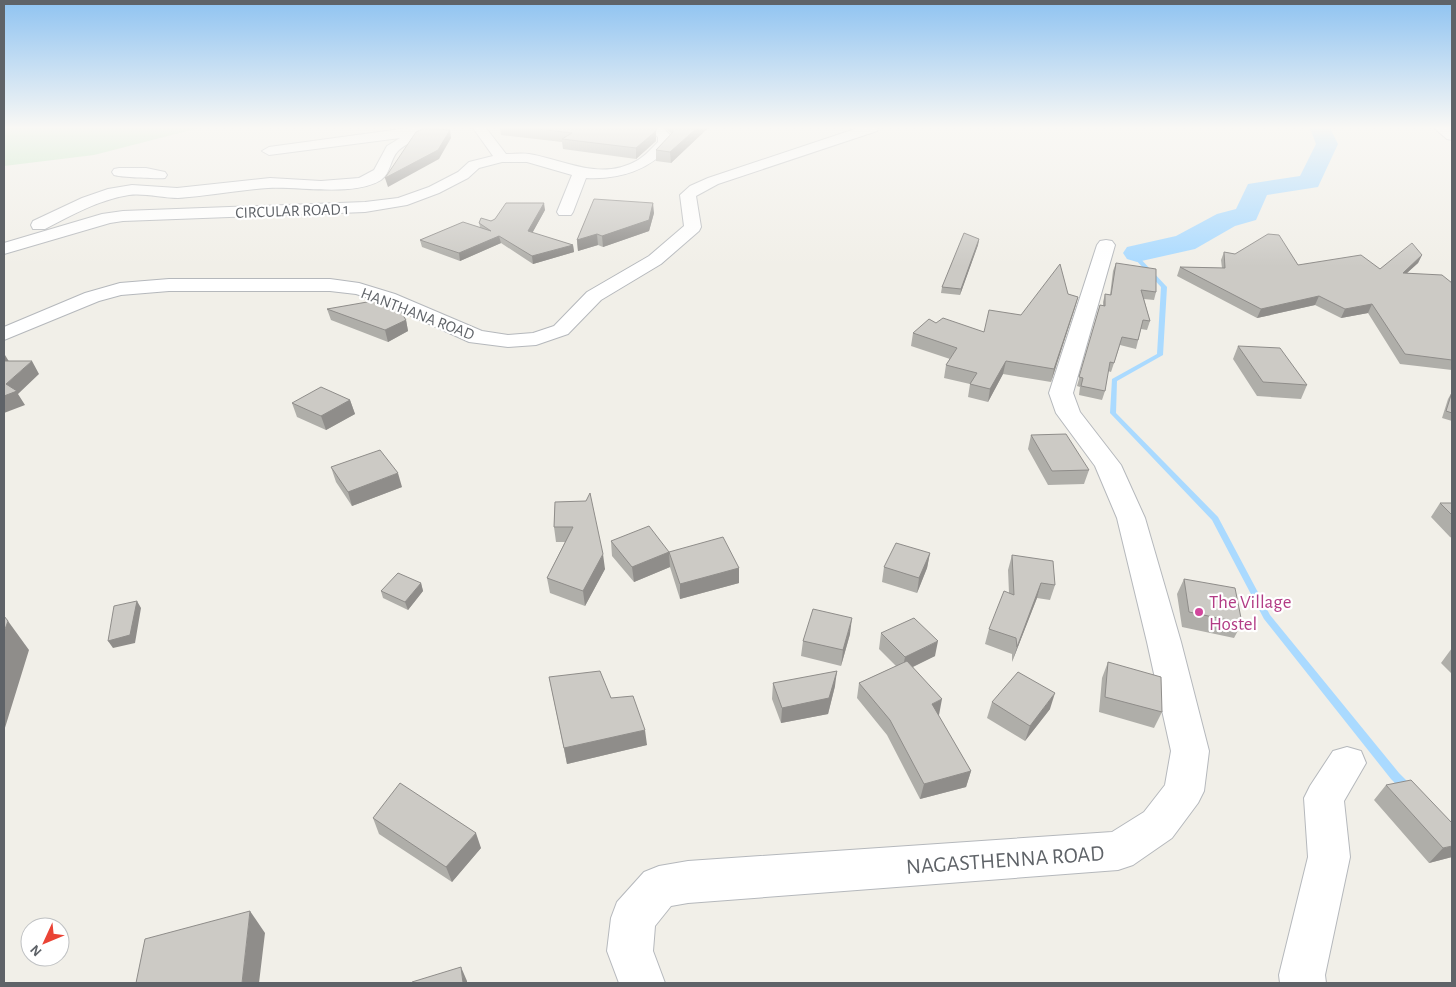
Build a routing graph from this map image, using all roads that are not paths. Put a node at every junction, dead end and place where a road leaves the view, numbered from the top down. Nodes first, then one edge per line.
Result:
1 (157, 174) edge
2 (379, 174) edge
3 (464, 174) edge
4 (580, 174) edge
5 (733, 174) edge
6 (218, 188) junction
7 (565, 212) dead end
8 (4, 233) edge
9 (1106, 244) dead end
10 (4, 249) edge
11 (4, 334) edge
12 (1346, 763) dead end
13 (642, 983) edge
14 (1303, 983) edge

1 - 6 street
2 - 6 street
3 - 10 street, CIRCULAR ROAD 1
4 - 7 street
5 - 11 street, HANTHANA ROAD
6 - 8 street
9 - 13 street, NAGASTHENNA ROAD
12 - 14 street

